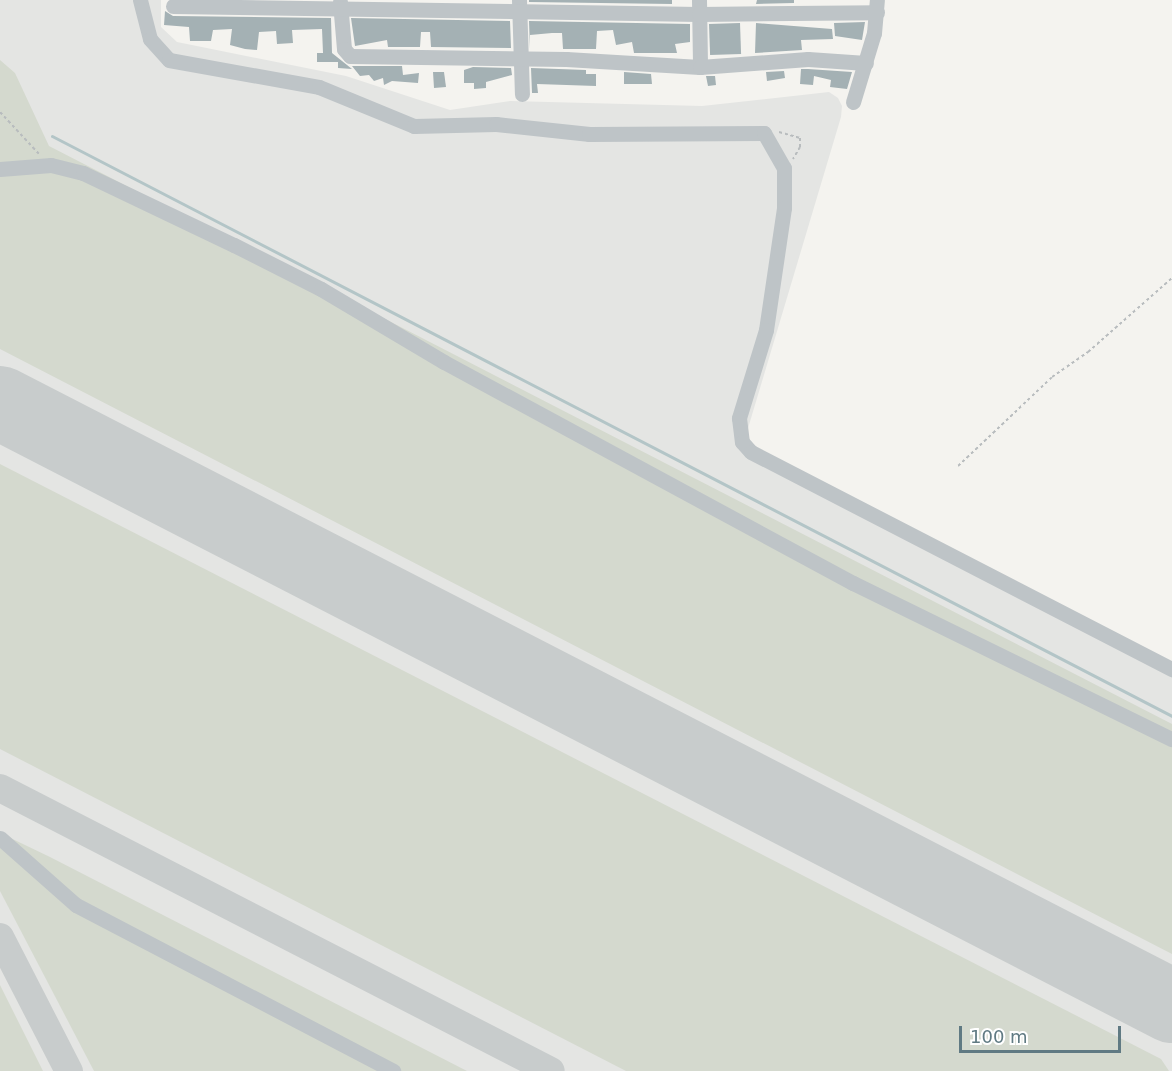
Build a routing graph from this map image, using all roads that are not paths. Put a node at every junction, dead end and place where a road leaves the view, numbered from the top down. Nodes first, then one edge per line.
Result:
1 (140, 0) edge
2 (340, 5) edge
3 (173, 6) dead end
4 (519, 6) edge
5 (877, 6) edge
6 (699, 7) edge
7 (521, 58) junction
8 (866, 63) junction
9 (700, 67) junction
10 (522, 94) dead end
11 (853, 102) dead end
12 (0, 169) edge
13 (1172, 669) edge
14 (1172, 739) edge
15 (0, 838) edge
16 (393, 1071) edge

1 - 13 street
2 - 3 street
2 - 4 street
2 - 7 street
4 - 6 street
4 - 7 street
5 - 6 street
5 - 8 street
6 - 9 street
7 - 9 street
7 - 10 street
8 - 9 street
8 - 11 street
12 - 14 street
15 - 16 street

